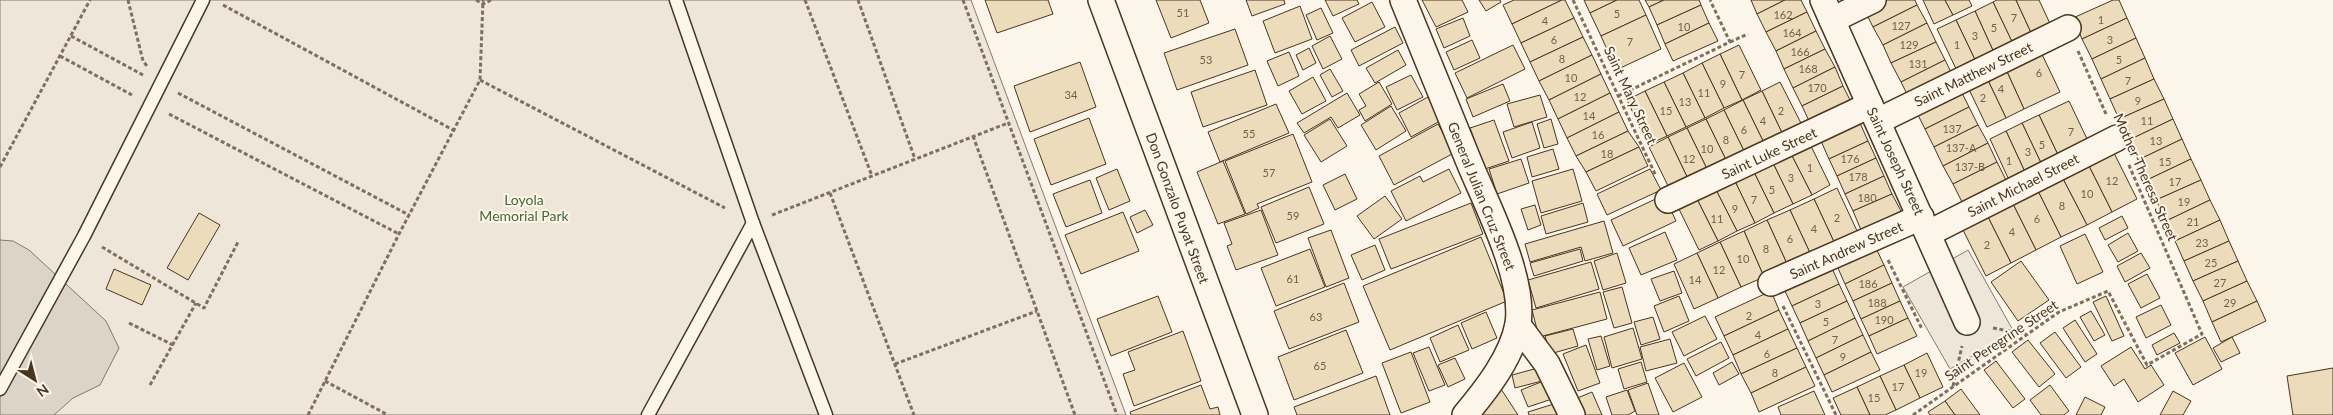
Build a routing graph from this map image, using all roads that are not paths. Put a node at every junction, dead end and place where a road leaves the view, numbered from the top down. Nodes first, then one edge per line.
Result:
1 (203, 0) edge
2 (676, 0) edge
3 (1101, 0) edge
4 (1403, 0) edge
5 (1873, 0) edge
6 (1827, 10) edge
7 (2068, 28) road end
8 (1874, 113) junction
9 (2117, 138) road end
10 (1668, 200) road end
11 (753, 223) junction
12 (1925, 225) junction
13 (1771, 283) road end
14 (1967, 322) road end
15 (1518, 325) junction
16 (0, 389) edge
17 (648, 415) edge
18 (826, 415) edge
19 (1255, 415) edge
20 (1465, 415) edge
21 (1572, 415) edge

1 - 16 lane
2 - 11 lane
3 - 19 street, Don Gonzalo Puyat Street
4 - 15 street, General Julian Cruz Street
5 - 6 street
6 - 8 street, Saint Joseph Street
7 - 8 street, Saint Matthew Street
8 - 10 street, Saint Luke Street
8 - 12 street, Saint Joseph Street
9 - 12 street, Saint Michael Street
11 - 17 lane
11 - 18 lane
12 - 13 street, Saint Andrew Street
12 - 14 street, Saint Joseph Street
15 - 20 street, General Julian Cruz Street
15 - 21 street

